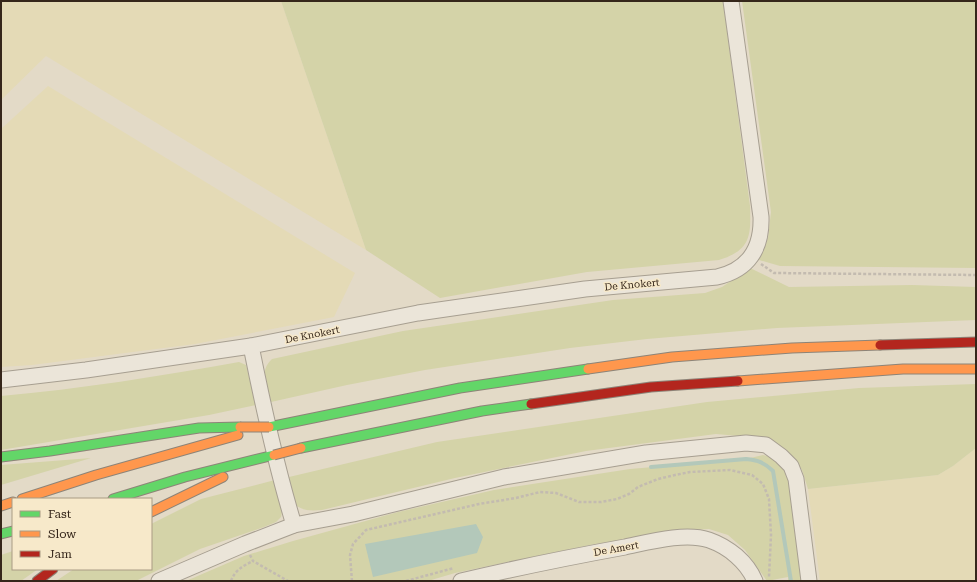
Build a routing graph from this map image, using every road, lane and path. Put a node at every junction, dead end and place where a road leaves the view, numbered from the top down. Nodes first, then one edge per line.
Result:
1 (731, 1) edge
2 (751, 257) junction
3 (976, 275) edge
4 (976, 342) edge
5 (252, 346) junction
6 (976, 369) edge
7 (1, 380) edge
8 (240, 431) junction
9 (1, 457) edge
10 (262, 458) junction
11 (25, 498) edge
12 (115, 498) edge
13 (12, 502) edge
14 (1, 506) edge
15 (152, 512) edge
16 (294, 525) junction
17 (12, 530) edge
18 (1, 534) edge
19 (245, 544) junction
20 (253, 561) junction
21 (53, 570) edge
22 (762, 579) edge
23 (37, 581) edge
24 (159, 581) edge
25 (231, 581) edge
26 (288, 581) edge
27 (352, 581) edge
28 (461, 581) edge
29 (809, 581) edge

1 - 2 street, De Knokert
2 - 3 path
2 - 5 street, De Knokert
4 - 8 highway, bridge
5 - 7 street, De Knokert
5 - 16 street
6 - 10 highway, bridge
8 - 9 highway
8 - 11 highway
10 - 12 highway
10 - 15 highway
13 - 14 highway
16 - 19 street
16 - 29 street
17 - 18 highway
19 - 20 path
19 - 24 street
20 - 25 path
20 - 26 path
21 - 23 highway
22 - 27 path
22 - 28 street, De Amert

